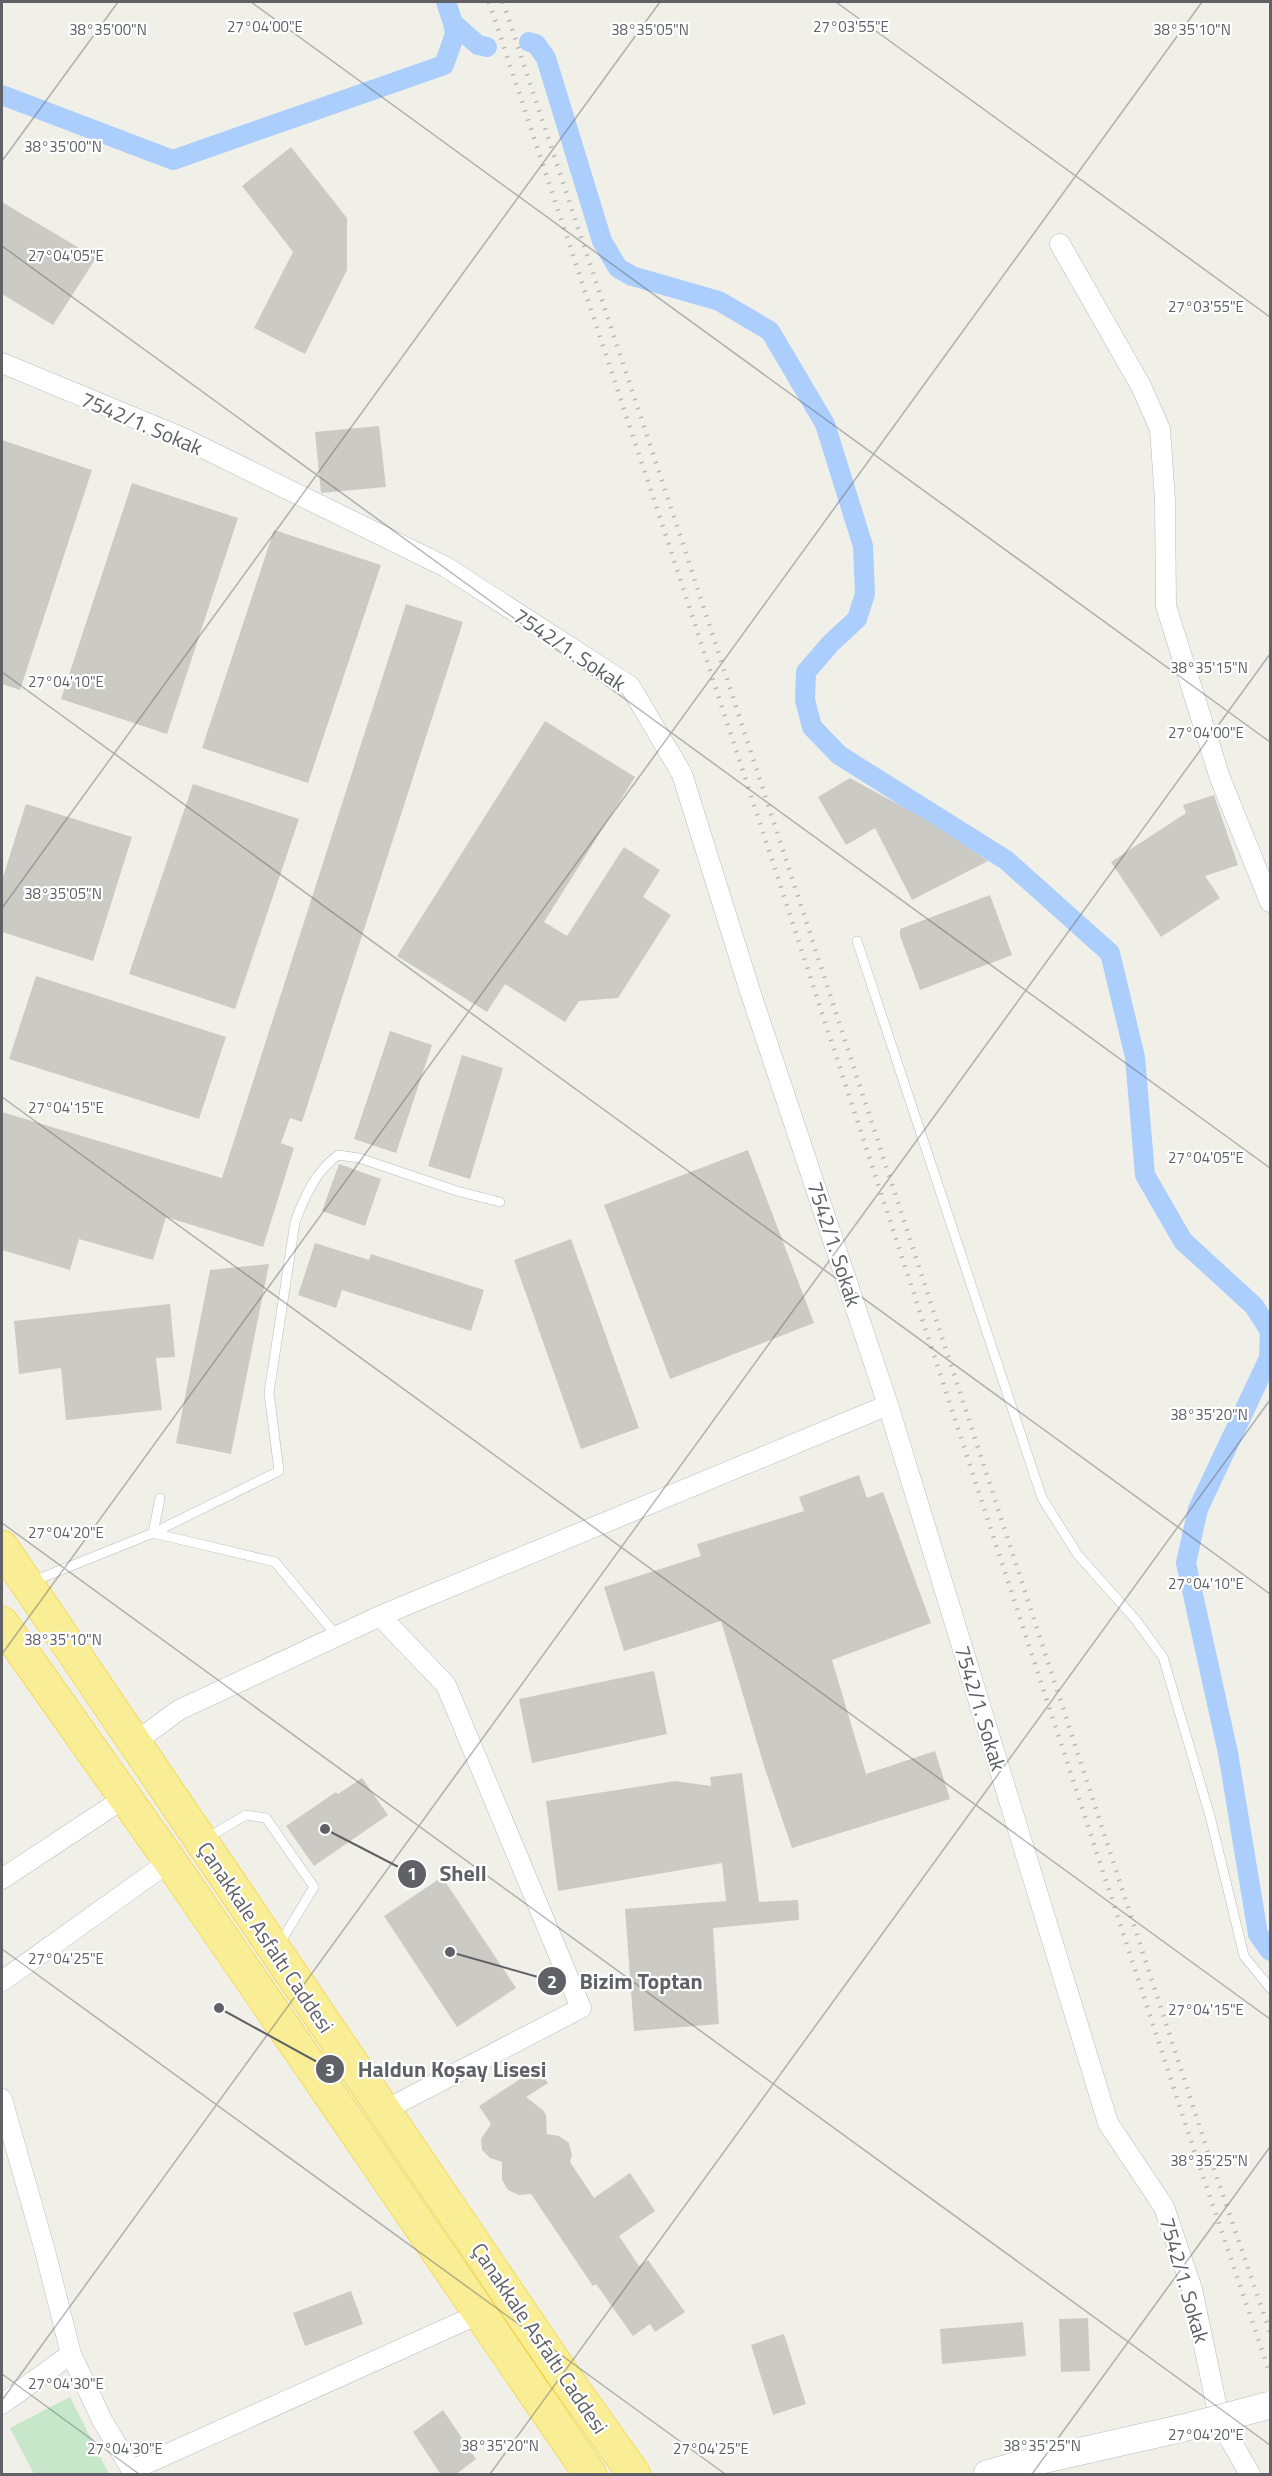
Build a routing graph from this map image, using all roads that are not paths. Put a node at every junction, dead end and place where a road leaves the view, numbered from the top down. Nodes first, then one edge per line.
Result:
1 (1060, 244) dead end
2 (2, 363) edge
3 (1270, 902) edge
4 (857, 941) dead end
5 (500, 1202) dead end
6 (888, 1406) junction
7 (160, 1498) dead end
8 (153, 1533) junction
9 (2, 1547) edge
10 (26, 1584) junction
11 (380, 1616) junction
12 (2, 1623) edge
13 (337, 1636) junction
14 (134, 1743) junction
15 (126, 1797) junction
16 (202, 1842) junction
17 (170, 1861) junction
18 (2, 1879) edge
19 (276, 1951) junction
20 (2, 1981) edge
21 (1270, 1988) edge
22 (2, 2099) edge
23 (385, 2110) junction
24 (479, 2314) junction
25 (71, 2354) junction
26 (2, 2404) edge
27 (1270, 2404) edge
28 (133, 2472) edge
29 (590, 2475) edge
30 (633, 2475) edge
31 (987, 2475) edge
32 (1250, 2475) edge

1 - 3 street
2 - 6 street, 7542/1. Sokak
4 - 21 lane
5 - 8 lane
6 - 11 street
6 - 32 street, 7542/1. Sokak
7 - 8 lane
8 - 10 lane
8 - 13 lane
9 - 10 highway, Çanakkale Asfaltı Caddesi
10 - 14 highway, Çanakkale Asfaltı Caddesi
11 - 13 street
11 - 23 street
12 - 15 highway, Çanakkale Asfaltı Caddesi
13 - 14 street
14 - 16 highway, Çanakkale Asfaltı Caddesi
15 - 17 highway, Çanakkale Asfaltı Caddesi
15 - 18 street
16 - 19 highway, Çanakkale Asfaltı Caddesi
16 - 19 lane
17 - 20 street
17 - 24 highway, Çanakkale Asfaltı Caddesi
19 - 23 highway, Çanakkale Asfaltı Caddesi
22 - 25 street
23 - 30 highway, Çanakkale Asfaltı Caddesi
24 - 28 street
24 - 29 highway, Çanakkale Asfaltı Caddesi
25 - 26 street
25 - 28 street
27 - 31 street, bridge

